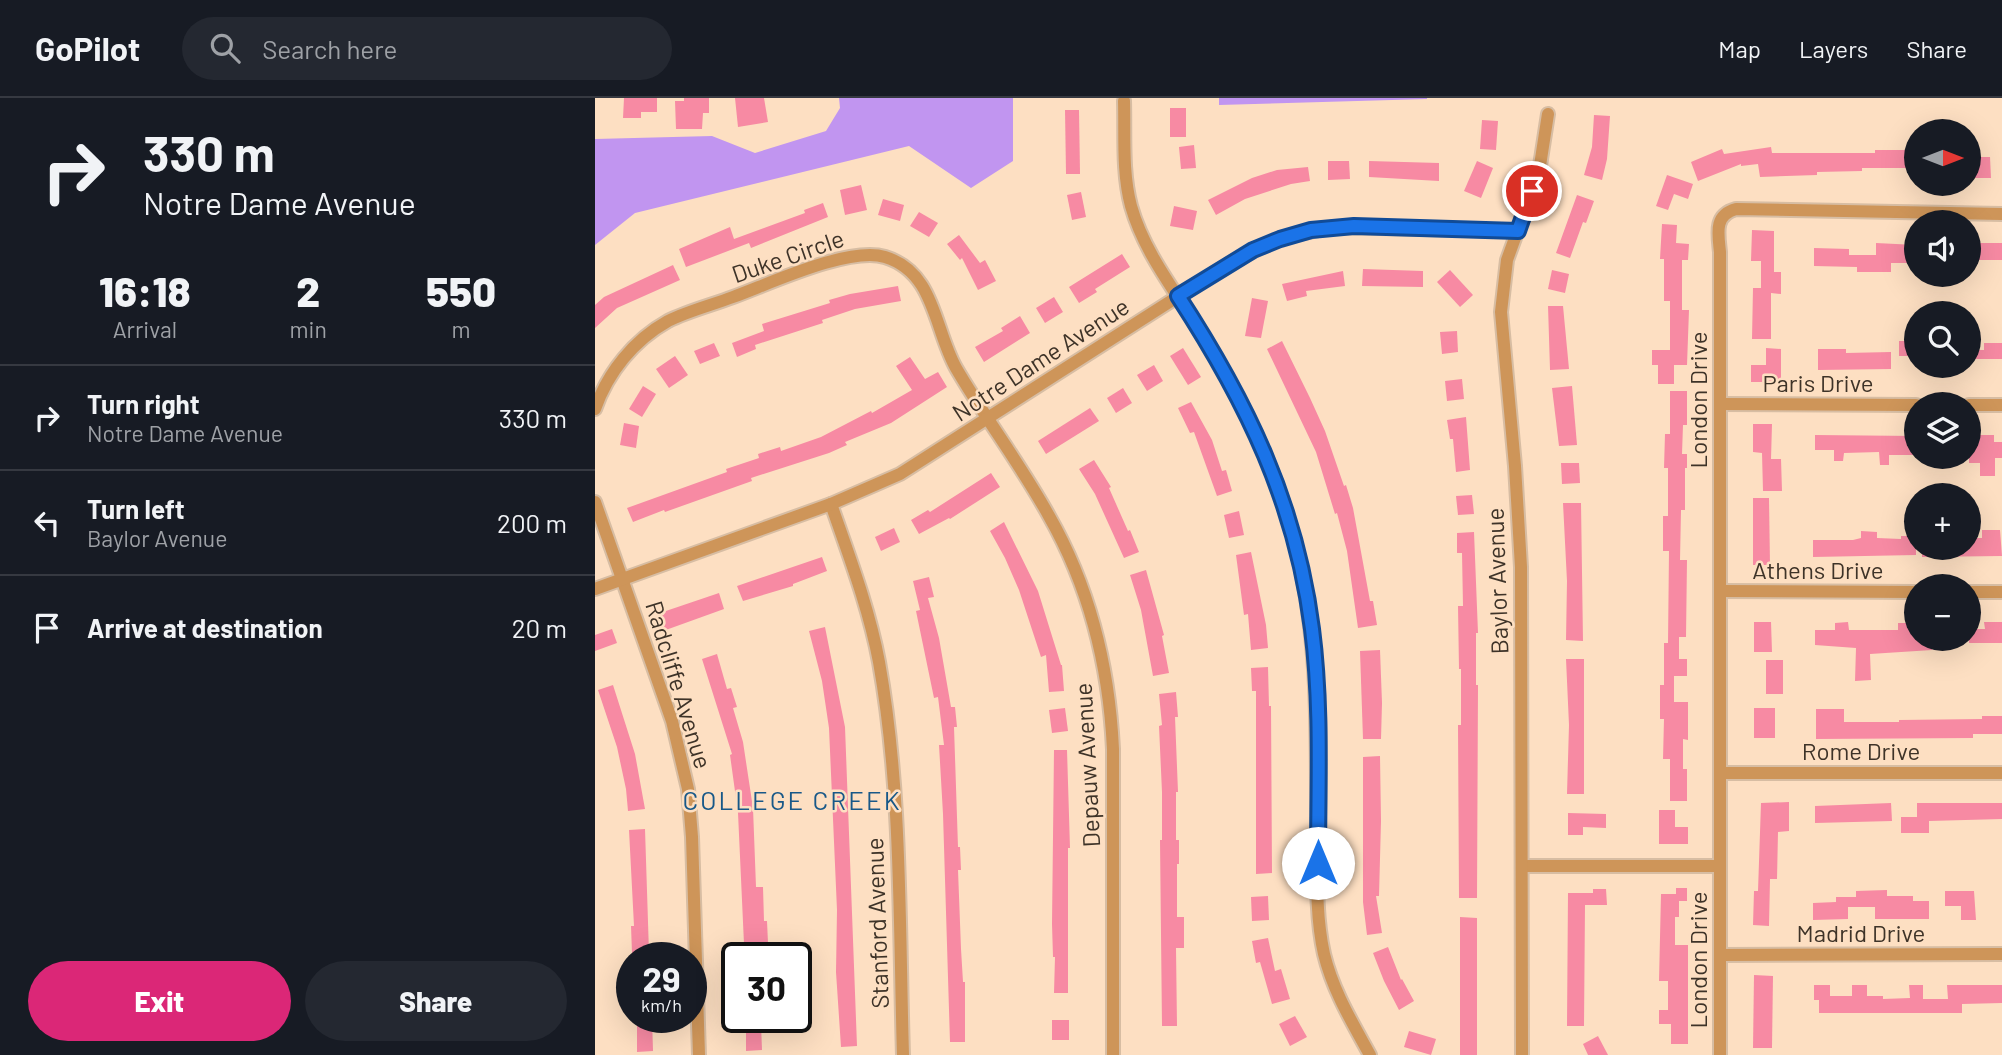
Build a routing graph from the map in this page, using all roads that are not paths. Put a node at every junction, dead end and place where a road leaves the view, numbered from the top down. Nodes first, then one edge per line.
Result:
1 (1124, 101) dead end
2 (1548, 114) dead end
3 (2002, 214) edge
4 (1518, 231) junction
5 (1178, 296) junction
6 (1720, 404) junction
7 (1904, 405) edge
8 (1981, 405) edge
9 (2002, 405) edge
10 (595, 409) edge
11 (988, 418) junction
12 (595, 502) edge
13 (831, 505) junction
14 (622, 579) junction
15 (595, 589) edge
16 (1720, 591) junction
17 (1904, 592) edge
18 (1981, 592) edge
19 (2002, 592) edge
20 (2002, 773) edge
21 (1720, 774) junction
22 (1523, 866) junction
23 (1720, 866) junction
24 (2002, 954) edge
25 (1720, 955) junction
26 (699, 1055) edge
27 (903, 1055) edge
28 (1113, 1055) edge
29 (1370, 1055) edge
30 (1522, 1055) edge
31 (1720, 1055) edge

1 - 5 street
2 - 4 street, Baylor Avenue
3 - 6 street, London Drive
4 - 5 street, Notre Dame Avenue
4 - 22 street, Baylor Avenue
5 - 11 street, Notre Dame Avenue
5 - 29 street
6 - 7 street, Paris Drive
6 - 16 street, London Drive
8 - 9 street
10 - 11 street, Duke Circle
11 - 13 street, Notre Dame Avenue
11 - 28 street, Depauw Avenue
12 - 14 street
13 - 14 street, Notre Dame Avenue
13 - 27 street, Stanford Avenue
14 - 15 street, Notre Dame Avenue
14 - 26 street, Radcliffe Avenue
16 - 17 street, Athens Drive
16 - 21 street, London Drive
18 - 19 street
20 - 21 street, Rome Drive
21 - 23 street, London Drive
22 - 23 street, London Drive
22 - 30 street, Baylor Avenue
23 - 25 street, London Drive
24 - 25 street, Madrid Drive
25 - 31 street, London Drive

